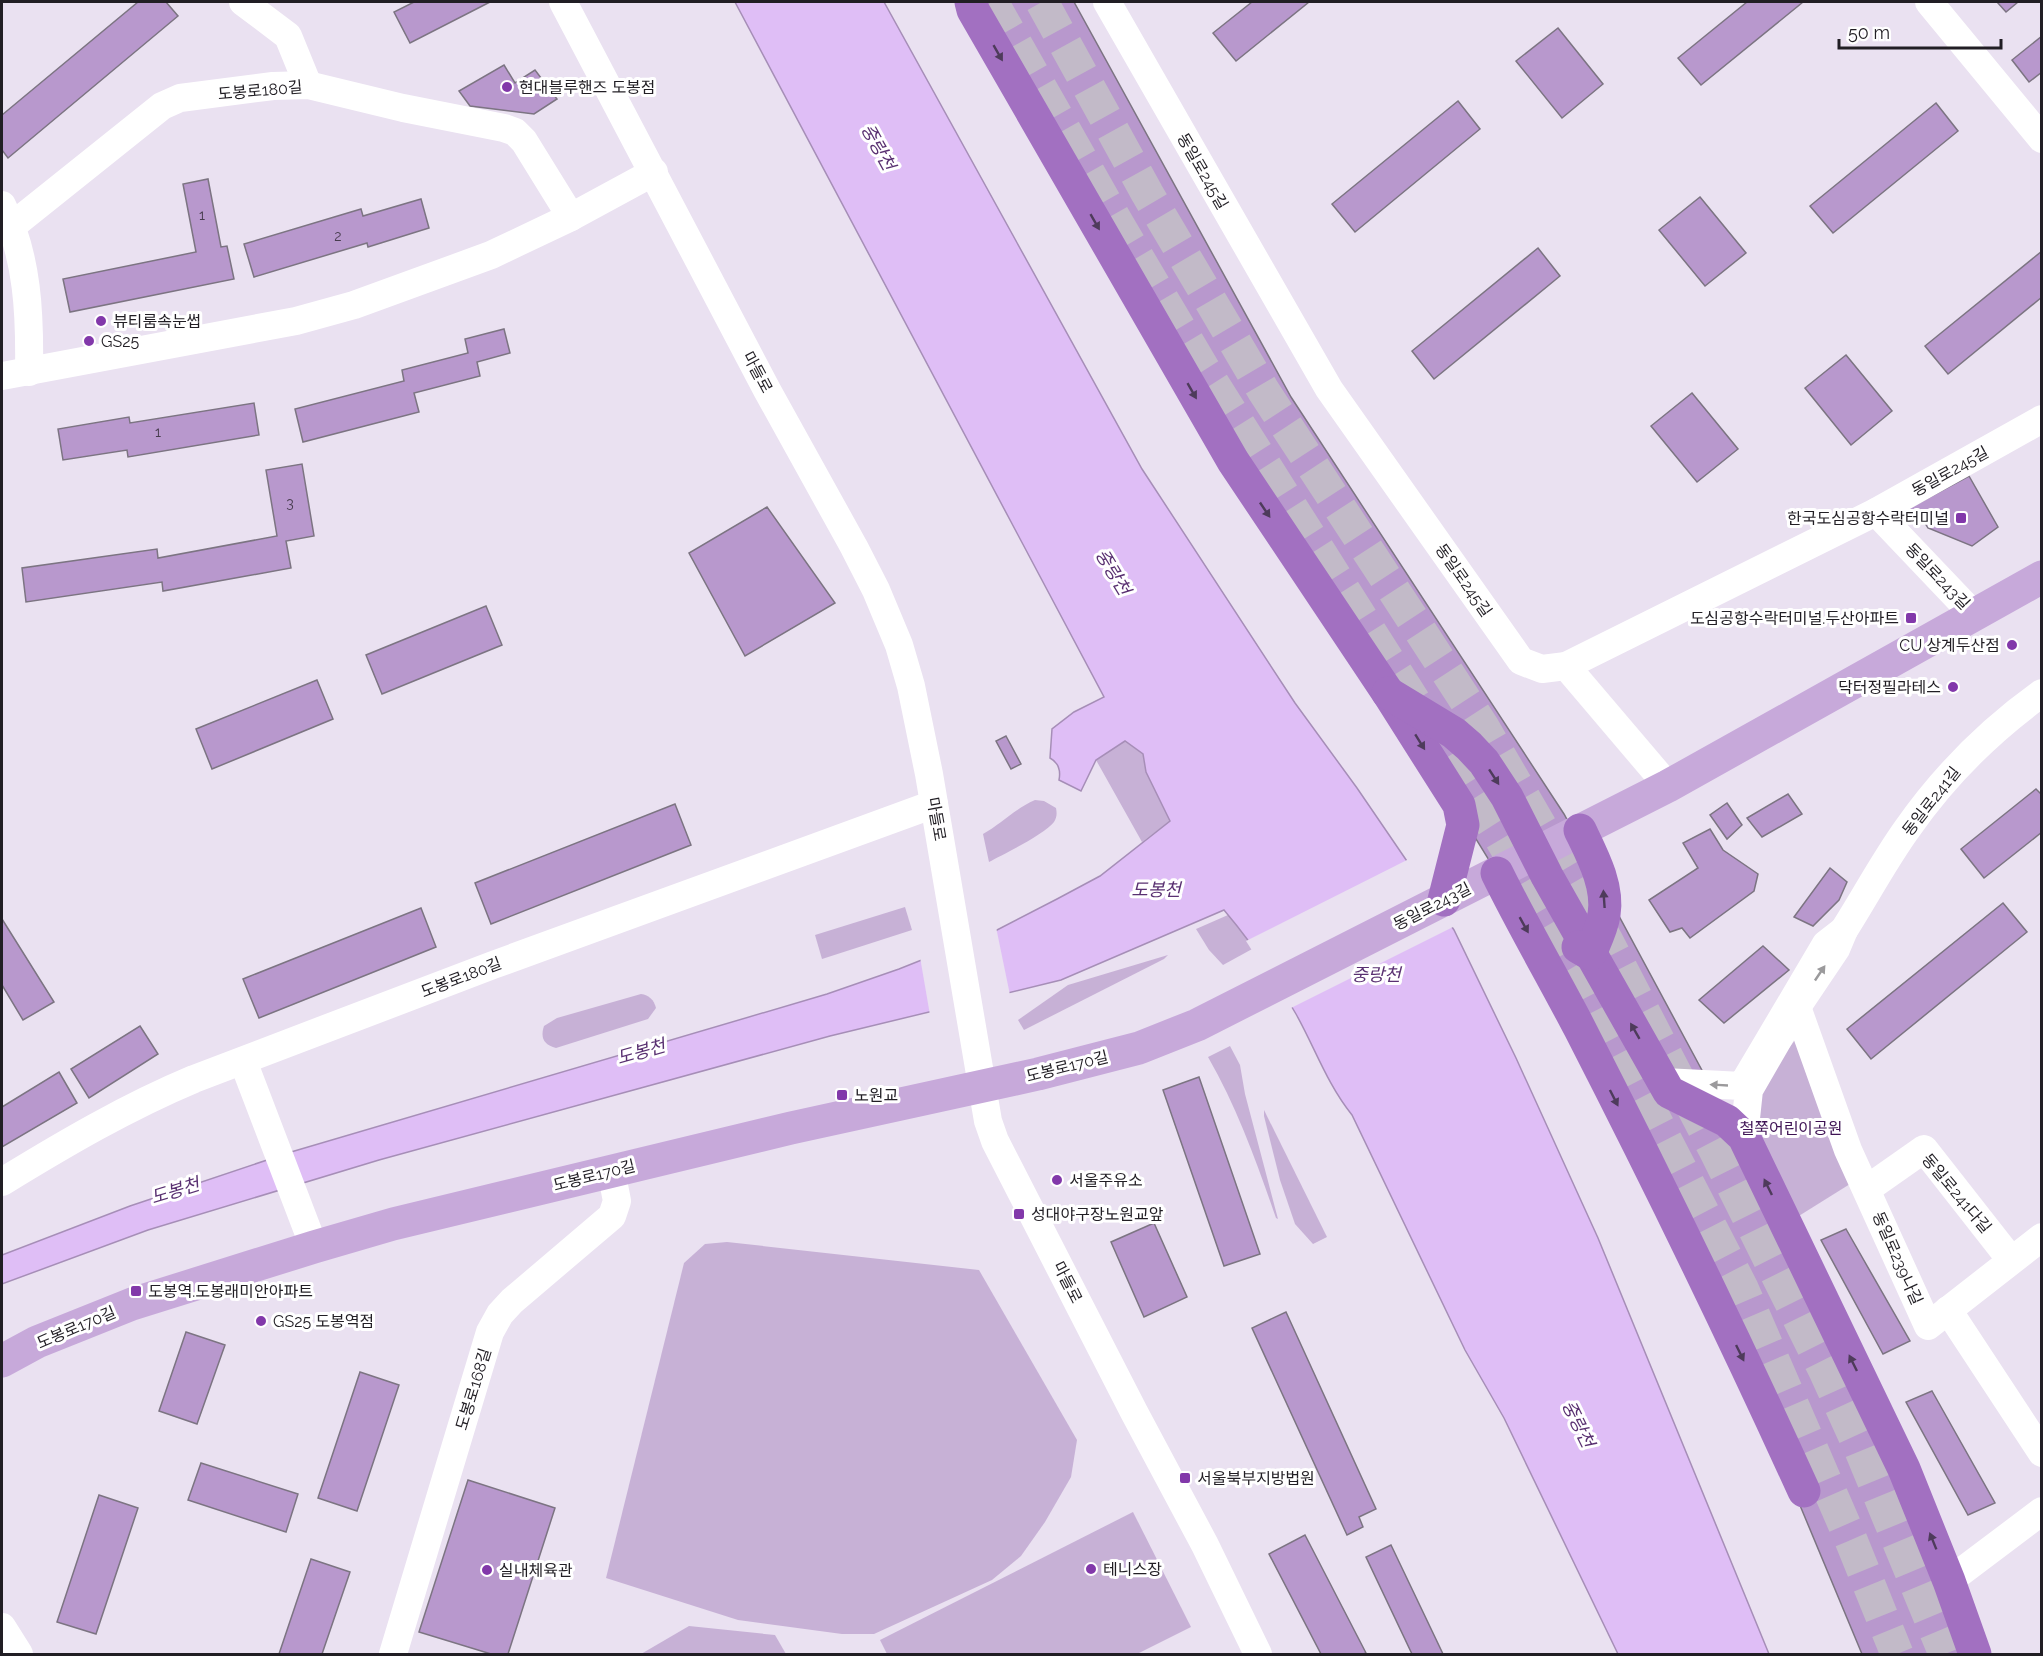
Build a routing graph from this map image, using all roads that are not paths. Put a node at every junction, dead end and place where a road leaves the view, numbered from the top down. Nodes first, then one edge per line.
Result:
1 (243, 2) edge
2 (563, 2) edge
3 (970, 2) edge
4 (1107, 2) edge
5 (1929, 2) edge
6 (308, 85) junction
7 (2036, 120) edge
8 (654, 172) junction
9 (7, 216) edge
10 (571, 217) junction
11 (30, 372) junction
12 (2, 376) edge
13 (2042, 419) edge
14 (1876, 512) junction
15 (2042, 577) edge
16 (1974, 615) junction
17 (1566, 666) junction
18 (2042, 693) edge
19 (1395, 697) junction
20 (1668, 786) junction
21 (934, 804) junction
22 (1580, 830) junction
23 (1531, 855) junction
24 (1497, 873) junction
25 (1444, 900) junction
26 (1844, 930) junction
27 (1581, 949) junction
28 (1551, 975) junction
29 (1797, 1007) junction
30 (1197, 1025) joint
31 (246, 1070) junction
32 (1664, 1082) junction
33 (981, 1087) junction
34 (1744, 1137) junction
35 (612, 1170) junction
36 (2, 1182) edge
37 (1867, 1189) junction
38 (2040, 1241) edge
39 (314, 1247) junction
40 (2011, 1260) junction
41 (1948, 1310) junction
42 (2, 1361) edge
43 (2042, 1453) edge
44 (1804, 1491) dead end
45 (2042, 1511) edge
46 (1949, 1581) junction
47 (2, 1627) edge
48 (19, 1654) edge
49 (393, 1654) edge
50 (1258, 1654) edge
51 (1975, 1654) edge

1 - 6 street
2 - 8 street, 마들로
3 -> 19 highway
4 - 17 street, 동일로245길
5 - 7 street
6 - 9 street, 도봉로180길
6 - 10 street, 도봉로180길
8 - 10 street
8 - 21 street, 마들로
9 - 11 street
10 - 11 street
11 - 12 street
13 - 14 street, 동일로245길
14 - 16 street, 동일로243길
14 - 17 street, 동일로245길
15 - 16 main road, 동일로243길
16 - 20 main road, 동일로243길
17 - 20 street
18 - 26 street, 동일로241길
19 -> 23 highway
19 -> 25 highway
20 - 22 main road, 동일로243길
21 - 31 street, 도봉로180길
21 - 33 street, 마들로
22 - 23 main road, 동일로243길
27 -> 22 highway
23 - 24 main road, 동일로243길
23 - 27 highway
24 - 25 main road, 동일로243길
24 -> 28 highway
25 - 30 main road, 동일로243길
29 -> 26 street, 동일로241길
26 -> 32 street, 동일로241길
27 - 28 highway
32 -> 27 highway
28 -> 44 highway
29 - 34 street, 동일로241길
29 - 37 street, 동일로239나길
30 - 33 main road, 도봉로170길
31 - 36 street, 도봉로180길
31 - 39 street
32 - 34 highway
33 - 35 main road, 도봉로170길
33 - 50 street, 마들로
46 -> 34 highway
35 - 39 main road, 도봉로170길
35 - 49 street, 도봉로168길
37 - 40 street, 동일로241다길
37 - 41 street, 동일로239나길
38 - 40 street
39 - 42 main road, 도봉로170길
40 - 41 street
41 - 43 street, 동일로239나길
45 - 46 street
46 - 51 highway
47 - 48 street

